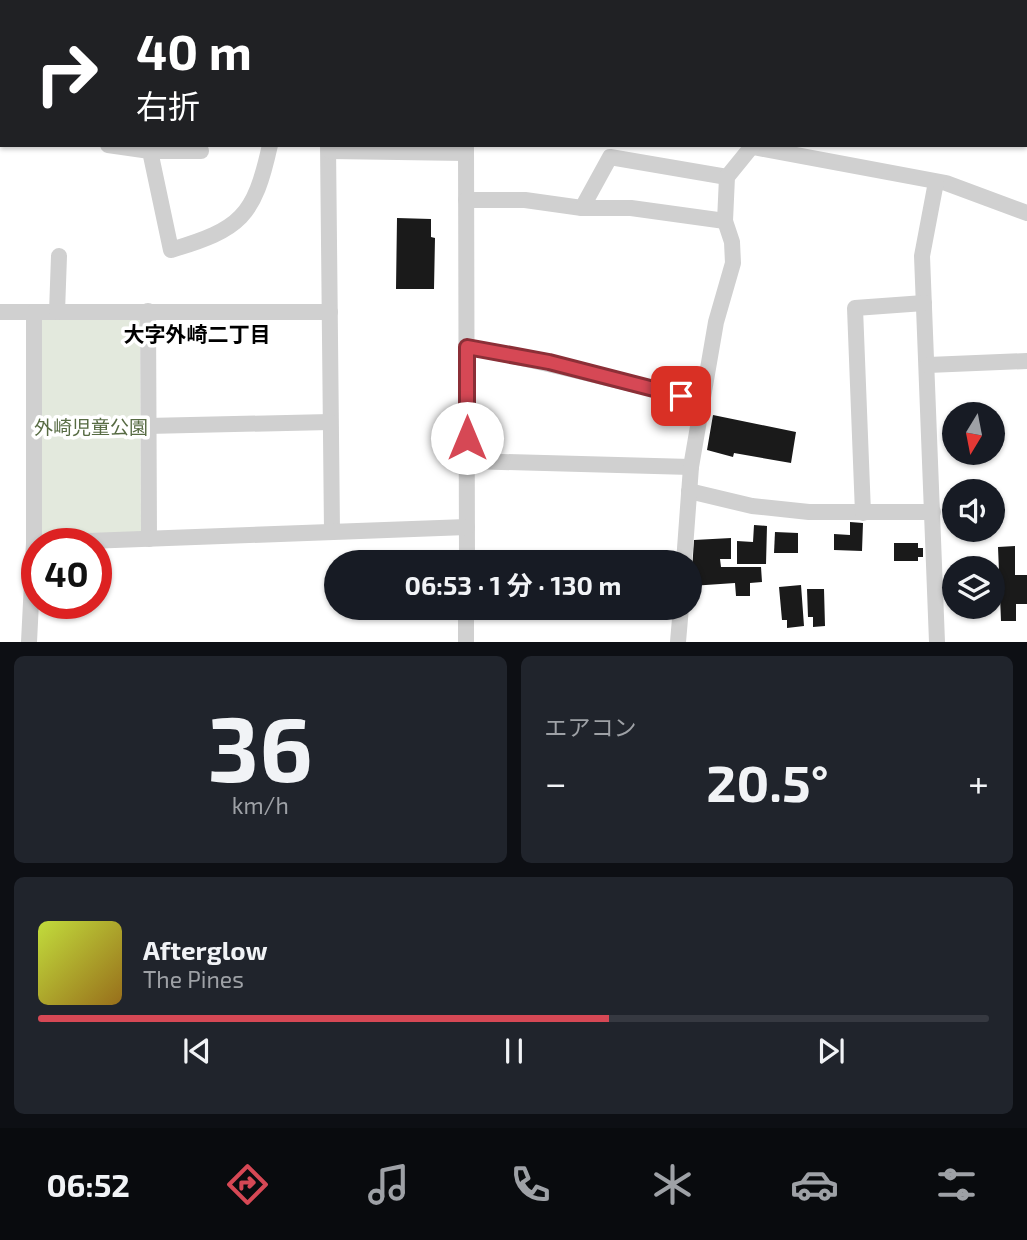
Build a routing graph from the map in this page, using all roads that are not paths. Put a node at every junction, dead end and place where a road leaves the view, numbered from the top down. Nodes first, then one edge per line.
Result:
1 (122, 147) edge
2 (270, 147) edge
3 (752, 147) edge
4 (758, 147) edge
5 (329, 148) edge
6 (466, 149) edge
7 (150, 151) junction
8 (201, 151) dead end
9 (727, 177) junction
10 (936, 182) junction
11 (467, 200) junction
12 (582, 208) junction
13 (1027, 213) edge
14 (725, 221) junction
15 (59, 256) dead end
16 (925, 303) junction
17 (148, 311) junction
18 (0, 312) edge
19 (34, 312) junction
20 (57, 312) junction
21 (330, 312) junction
22 (467, 347) junction
23 (1027, 361) edge
24 (928, 365) junction
25 (703, 400) junction
26 (330, 422) junction
27 (147, 426) junction
28 (468, 461) junction
29 (691, 467) junction
30 (690, 491) junction
31 (933, 512) junction
32 (863, 513) junction
33 (467, 527) junction
34 (34, 528) edge
35 (332, 532) junction
36 (149, 539) junction
37 (112, 540) edge
38 (467, 550) edge
39 (685, 550) edge
40 (30, 619) edge
41 (466, 620) edge
42 (680, 620) edge
43 (29, 642) edge
44 (466, 642) edge
45 (678, 642) edge
46 (937, 642) edge

1 - 7 street
2 - 7 street
3 - 9 street
4 - 10 street
5 - 6 street
5 - 21 street
6 - 11 street
7 - 8 street
9 - 12 street
9 - 14 street
10 - 13 street
10 - 16 street
11 - 12 street
11 - 22 street
12 - 14 street
14 - 25 street
15 - 20 street
16 - 24 street
16 - 32 street
17 - 20 street
17 - 21 street
17 - 27 street
18 - 19 street
19 - 20 street
19 - 34 street
21 - 26 street
22 - 25 street
22 - 28 street
23 - 24 street
24 - 31 street
25 - 29 street
26 - 27 street
26 - 35 street
27 - 36 street
28 - 29 street
28 - 33 street
29 - 30 street
30 - 32 street
30 - 39 street
31 - 32 street
31 - 46 street
33 - 35 street
33 - 38 street
35 - 36 street
36 - 37 street
40 - 43 street
41 - 44 street
42 - 45 street

